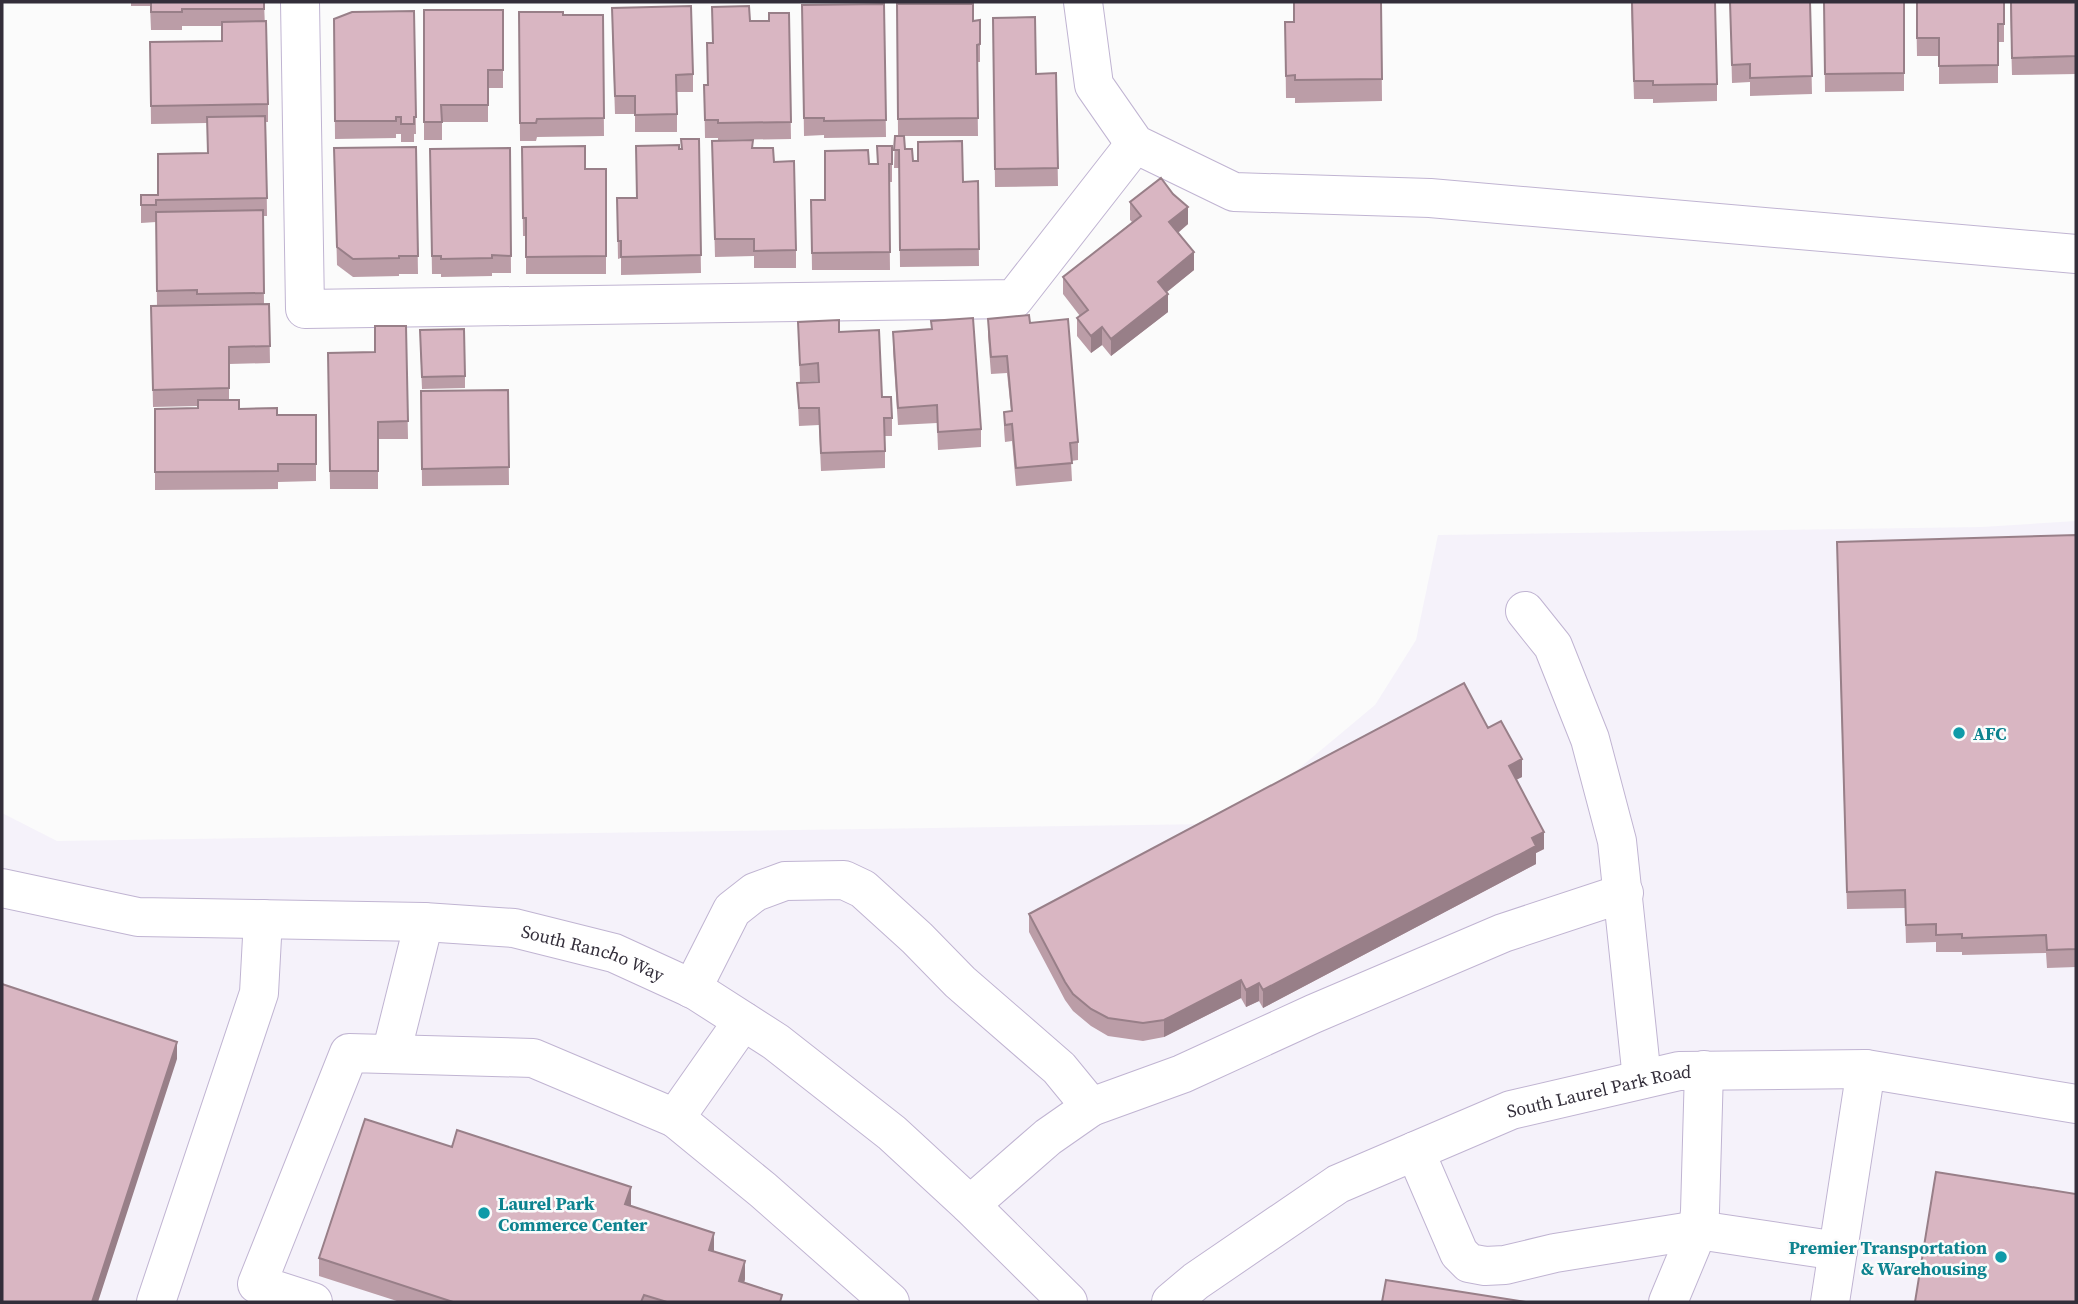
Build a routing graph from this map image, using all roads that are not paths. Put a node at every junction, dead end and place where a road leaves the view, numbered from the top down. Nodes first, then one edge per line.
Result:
1 (300, 2) edge
2 (1084, 2) edge
3 (1135, 144) junction
4 (2076, 254) edge
5 (1525, 611) dead end
6 (2, 888) edge
7 (1624, 893) junction
8 (263, 919) junction
9 (424, 922) junction
10 (692, 989) junction
11 (743, 1021) junction
12 (391, 1054) junction
13 (1866, 1069) junction
14 (1704, 1070) junction
15 (1642, 1079) junction
16 (2076, 1104) edge
17 (1091, 1107) junction
18 (675, 1118) junction
19 (1415, 1151) junction
20 (971, 1205) junction
21 (1698, 1230) junction
22 (1838, 1251) junction
23 (156, 1302) edge
24 (313, 1302) edge
25 (890, 1302) edge
26 (1068, 1302) edge
27 (1171, 1302) edge
28 (1668, 1302) edge
29 (1830, 1302) edge

1 - 3 street
2 - 3 street
3 - 4 street
5 - 7 street
6 - 8 street, South Rancho Way
7 - 15 street
7 - 17 street
8 - 9 street, South Rancho Way
8 - 23 street
9 - 10 street, South Rancho Way
9 - 12 street
10 - 11 street, South Rancho Way
10 - 17 street
11 - 18 street
11 - 20 street, South Rancho Way
12 - 18 street
12 - 24 street
13 - 14 street, South Laurel Park Road
13 - 16 street, South Laurel Park Road
13 - 22 street
14 - 15 street, South Laurel Park Road
14 - 21 street
15 - 19 street, South Laurel Park Road
17 - 20 street
18 - 25 street
19 - 21 street
19 - 27 street, South Laurel Park Road
20 - 26 street, South Rancho Way
21 - 22 street
21 - 28 street
22 - 29 street

